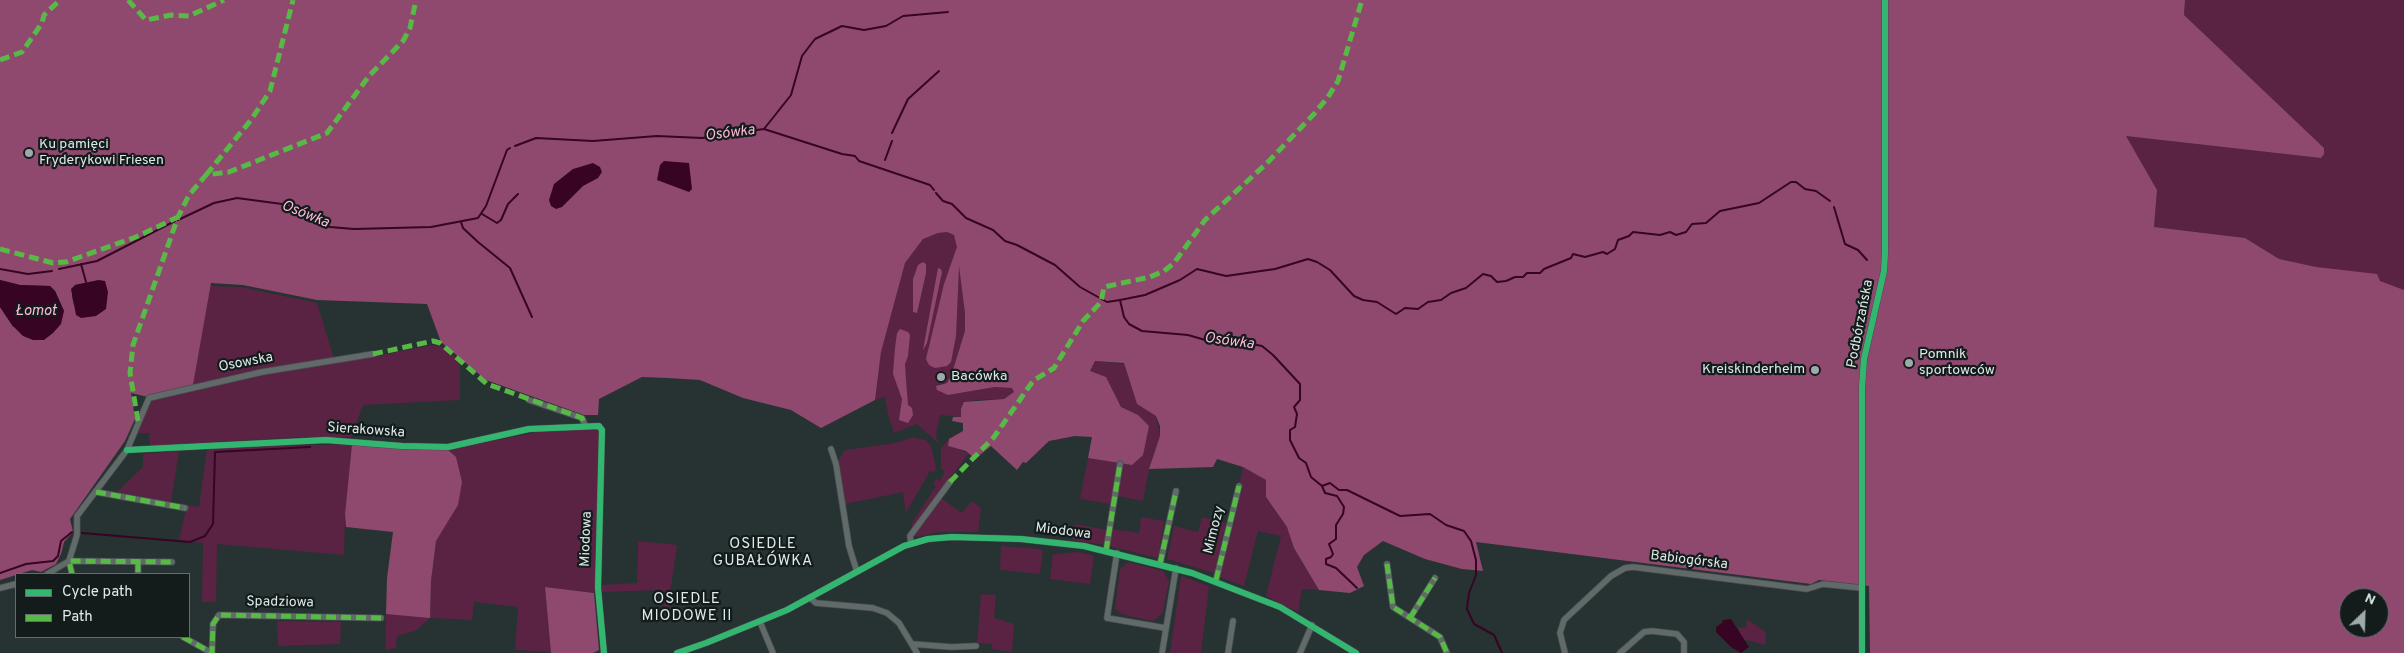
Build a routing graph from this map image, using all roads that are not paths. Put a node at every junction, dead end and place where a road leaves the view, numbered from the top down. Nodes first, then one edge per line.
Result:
1 (1885, 0) edge
2 (373, 354) dead end
3 (529, 400) dead end
4 (585, 425) junction
5 (600, 427) joint
6 (831, 449) dead end
7 (127, 450) junction
8 (1120, 464) dead end
9 (1118, 473) junction
10 (1126, 474) dead end
11 (950, 482) dead end
12 (1239, 486) dead end
13 (1176, 491) dead end
14 (96, 492) junction
15 (186, 508) dead end
16 (911, 543) junction
17 (1106, 550) junction
18 (1116, 553) junction
19 (69, 561) junction
20 (138, 562) junction
21 (172, 562) dead end
22 (1160, 564) junction
23 (1387, 564) dead end
24 (1176, 568) junction
25 (856, 572) junction
26 (48, 573) edge
27 (72, 573) edge
28 (138, 573) edge
29 (1435, 578) dead end
30 (1216, 580) junction
31 (15, 584) edge
32 (0, 588) edge
33 (1862, 588) junction
34 (810, 598) junction
35 (381, 618) dead end
36 (763, 618) junction
37 (1410, 618) junction
38 (1233, 621) dead end
39 (1312, 625) junction
40 (1165, 628) junction
41 (185, 638) edge
42 (912, 644) junction
43 (976, 646) dead end
44 (212, 653) edge
45 (604, 653) edge
46 (677, 653) edge
47 (773, 653) edge
48 (917, 653) edge
49 (1162, 653) edge
50 (1228, 653) edge
51 (1300, 653) edge
52 (1356, 653) edge
53 (1447, 653) edge
54 (1565, 653) edge
55 (1620, 653) edge
56 (1684, 653) edge
57 (1862, 653) edge

1 - 33 street, Podbórzańska
2 - 7 street, Osowska
3 - 4 street
4 - 5 street, Sierakowska
4 - 7 street, Sierakowska
5 - 45 street, Miodowa
6 - 25 street
7 - 14 street, Osowska
8 - 9 street
9 - 10 street
9 - 17 street
11 - 16 street
12 - 30 street, Mimozy
13 - 22 street
14 - 15 street
14 - 19 street, Osowska
16 - 17 street, Miodowa
16 - 25 street, Miodowa
17 - 18 street, Miodowa
18 - 22 street, Miodowa
18 - 40 street
19 - 20 street
19 - 26 street
19 - 27 street
20 - 21 street
20 - 28 street
22 - 24 street, Miodowa
23 - 37 street
24 - 30 street, Miodowa
24 - 40 street
25 - 34 street, Miodowa
29 - 37 street
30 - 39 street, Miodowa
31 - 32 street
33 - 54 street, Babiogórska
33 - 57 street, Podbórzańska
34 - 36 street, Miodowa
34 - 42 street
35 - 44 street, Spadziowa
36 - 46 street, Miodowa
36 - 47 street
37 - 53 street
38 - 50 street
39 - 51 street
39 - 52 street, Miodowa
40 - 49 street
41 - 44 street
42 - 43 street
42 - 48 street
55 - 56 street

